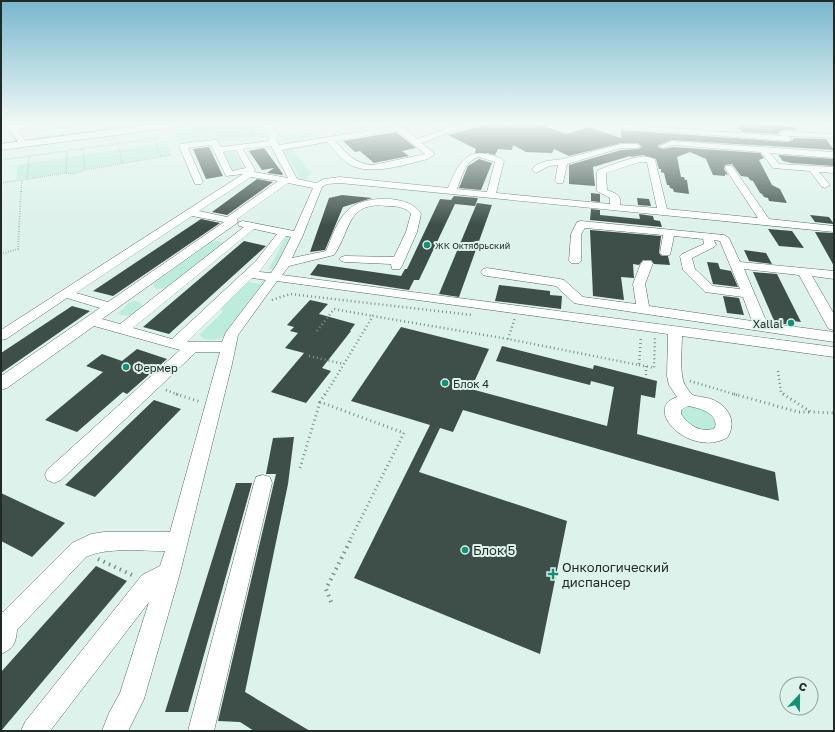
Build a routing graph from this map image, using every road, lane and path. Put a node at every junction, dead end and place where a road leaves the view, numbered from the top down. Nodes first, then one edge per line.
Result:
1 (21, 157) edge
2 (29, 157) edge
3 (67, 157) edge
4 (84, 157) edge
5 (121, 157) edge
6 (155, 157) edge
7 (188, 157) edge
8 (221, 157) edge
9 (244, 157) edge
10 (280, 157) edge
11 (347, 157) edge
12 (424, 157) edge
13 (471, 157) edge
14 (491, 157) edge
15 (581, 157) edge
16 (611, 157) edge
17 (769, 157) edge
18 (1, 160) edge
19 (563, 162) junction
20 (122, 163) junction
21 (625, 164) junction
22 (373, 168) junction
23 (729, 168) dead end
24 (812, 168) junction
25 (85, 170) junction
26 (536, 170) dead end
27 (834, 170) edge
28 (66, 173) junction
29 (26, 179) junction
30 (22, 180) junction
31 (290, 180) junction
32 (560, 181) dead end
33 (198, 182) dead end
34 (1, 183) edge
35 (371, 183) junction
36 (825, 185) dead end
37 (318, 186) junction
38 (451, 192) junction
39 (491, 195) junction
40 (615, 207) junction
41 (192, 212) junction
42 (664, 212) junction
43 (231, 221) junction
44 (766, 222) junction
45 (252, 226) junction
46 (834, 229) edge
47 (668, 232) junction
48 (283, 233) junction
49 (298, 235) junction
50 (708, 241) junction
51 (666, 253) dead end
52 (1, 254) edge
53 (345, 259) dead end
54 (575, 261) dead end
55 (284, 263) junction
56 (647, 263) dead end
57 (736, 265) junction
58 (487, 272) dead end
59 (803, 272) junction
60 (250, 274) junction
61 (834, 275) edge
62 (274, 278) junction
63 (66, 294) junction
64 (748, 294) junction
65 (110, 307) junction
66 (250, 308) junction
67 (643, 310) junction
68 (373, 316) junction
69 (477, 316) dead end
70 (512, 317) junction
71 (90, 320) junction
72 (761, 325) junction
73 (834, 326) edge
74 (122, 330) junction
75 (317, 331) dead end
76 (641, 332) junction
77 (655, 334) junction
78 (1, 336) edge
79 (674, 336) junction
80 (834, 337) edge
81 (508, 339) junction
82 (175, 345) junction
83 (192, 347) junction
84 (229, 347) junction
85 (834, 352) edge
86 (309, 356) dead end
87 (344, 364) junction
88 (639, 365) junction
89 (646, 366) junction
90 (778, 371) dead end
91 (675, 376) junction
92 (646, 377) dead end
93 (1, 384) edge
94 (151, 384) junction
95 (688, 400) dead end
96 (320, 402) junction
97 (213, 406) junction
98 (811, 412) junction
99 (834, 413) edge
100 (300, 468) dead end
101 (54, 475) dead end
102 (263, 483) dead end
103 (178, 541) junction
104 (79, 550) junction
105 (160, 578) junction
106 (331, 602) dead end
107 (2, 630) edge
108 (34, 731) edge
109 (115, 731) edge
110 (200, 731) edge

1 - 18 path
2 - 29 path
3 - 28 path
4 - 25 path
5 - 20 path
6 - 20 path
7 - 33 street
8 - 9 street
10 - 31 street
11 - 22 street
12 - 22 street
13 - 38 street
14 - 39 street
15 - 19 street
16 - 21 street
17 - 24 street
19 - 26 street
19 - 32 street
20 - 25 path
21 - 40 street
21 - 42 street
22 - 35 street
23 - 44 street
24 - 27 street
24 - 36 street
25 - 28 path
28 - 29 path
29 - 30 path
30 - 34 path
30 - 52 path
31 - 37 street
31 - 41 street
31 - 43 street
35 - 37 street
35 - 38 street
37 - 49 street
38 - 39 street
39 - 40 street
40 - 42 street
41 - 43 street
41 - 63 street
42 - 44 street
43 - 45 street
43 - 65 street
44 - 46 street
45 - 48 street
45 - 74 street
47 - 50 street
47 - 51 street
47 - 54 street
48 - 49 street
48 - 60 street
49 - 55 street
50 - 57 street
50 - 64 street
53 - 55 street
55 - 62 street
56 - 67 street
57 - 59 street
57 - 64 street
58 - 67 street
59 - 61 street
59 - 73 street
60 - 62 street
60 - 82 street
62 - 66 street
62 - 70 street
63 - 65 street
63 - 78 street
64 - 72 street
65 - 71 street
66 - 69 path
66 - 84 street
67 - 72 street
68 - 75 path
68 - 81 path
68 - 87 path
70 - 76 street
70 - 81 path
71 - 74 street
71 - 93 street
72 - 80 street
74 - 82 street
76 - 77 street
76 - 77 path
76 - 88 path
77 - 79 street
77 - 79 path
77 - 89 path
79 - 85 street
79 - 91 street
81 - 88 path
82 - 83 street
83 - 84 street
83 - 94 street
84 - 97 street
86 - 87 path
87 - 96 path
88 - 89 path
89 - 92 path
90 - 98 path
91 - 95 street
91 - 98 path
94 - 97 path
94 - 101 street
96 - 100 path
96 - 106 path
97 - 103 street
98 - 99 path
102 - 110 street
103 - 104 street
103 - 105 street
104 - 105 path
104 - 107 street
105 - 108 street
105 - 109 street

